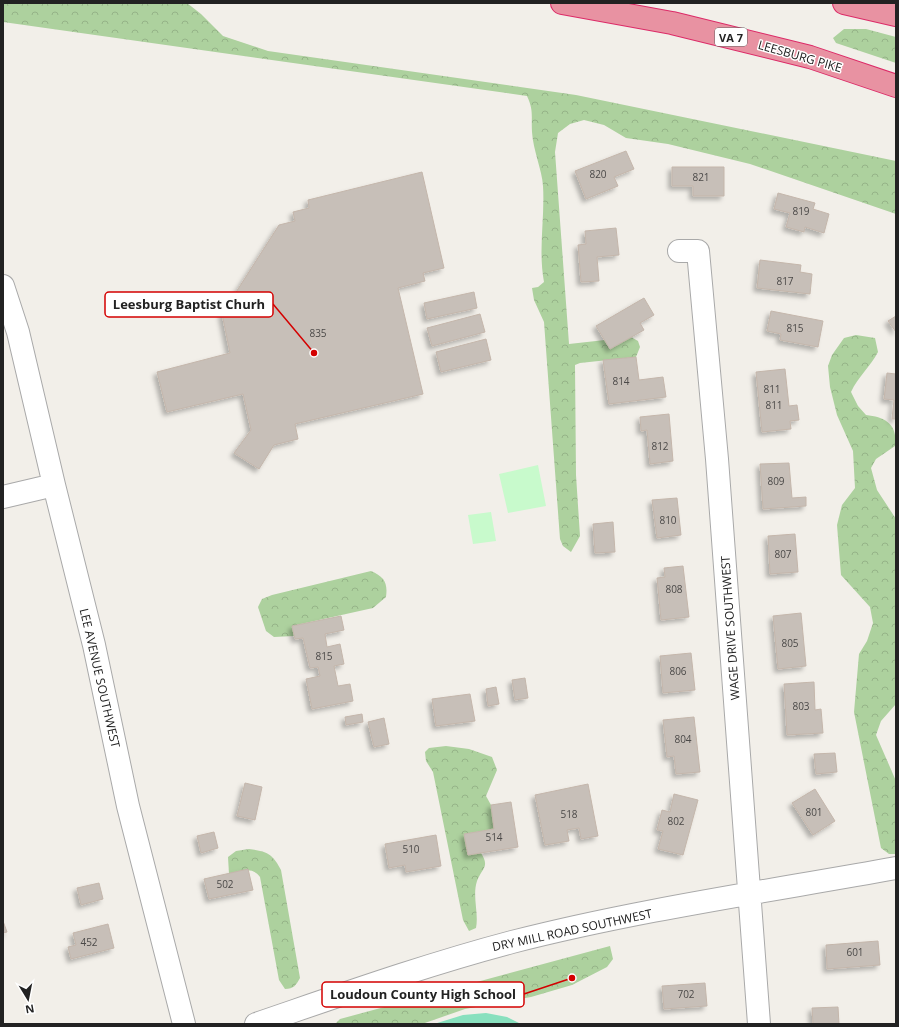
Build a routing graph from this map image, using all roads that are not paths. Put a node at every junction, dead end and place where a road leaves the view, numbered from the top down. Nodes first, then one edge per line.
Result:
1 (562, 3) edge
2 (844, 3) edge
3 (896, 15) edge
4 (896, 86) edge
5 (679, 251) dead end
6 (3, 286) edge
7 (54, 485) junction
8 (3, 497) edge
9 (896, 868) edge
10 (750, 894) junction
11 (184, 1024) edge
12 (256, 1024) edge
13 (759, 1024) edge

1 - 4 highway, LEESBURG PIKE / VA 7
2 - 3 highway
5 - 10 street, WAGE DRIVE SOUTHWEST
6 - 7 street, LEE AVENUE SOUTHWEST
7 - 8 street
7 - 11 street, LEE AVENUE SOUTHWEST
9 - 10 street, DRY MILL ROAD SOUTHWEST
10 - 12 street, DRY MILL ROAD SOUTHWEST
10 - 13 street, WAGE DRIVE SOUTHWEST

